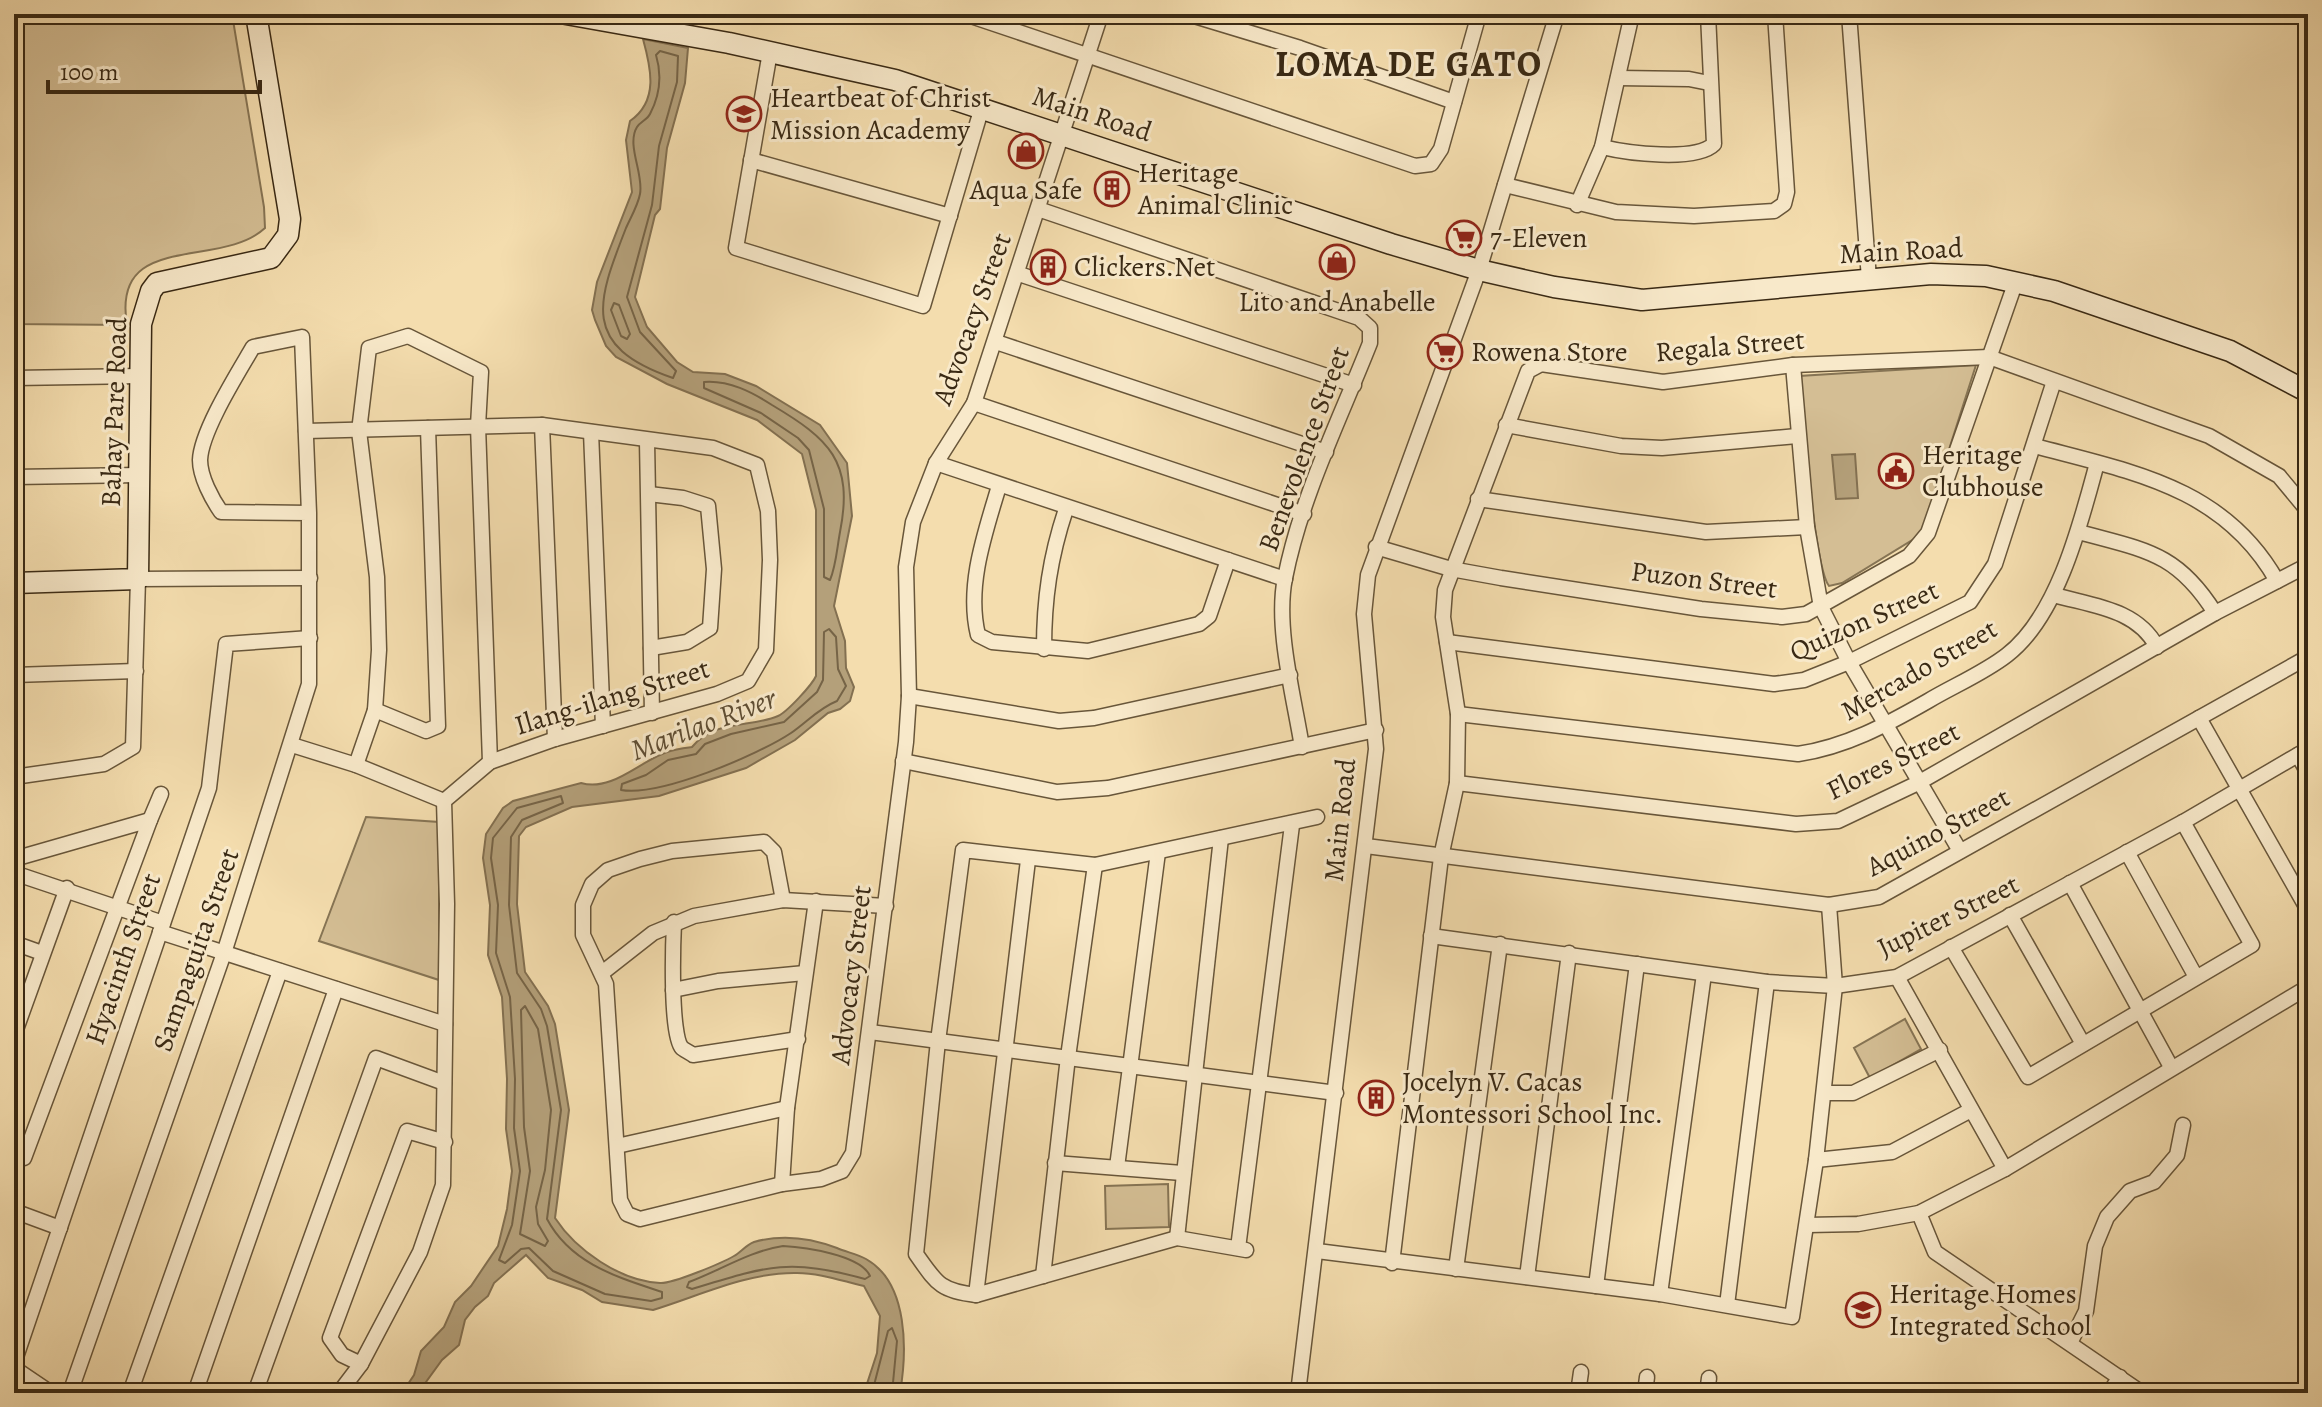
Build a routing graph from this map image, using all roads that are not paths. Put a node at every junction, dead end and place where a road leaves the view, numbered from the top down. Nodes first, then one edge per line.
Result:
1 (256, 14) edge
2 (566, 14) edge
3 (965, 14) edge
4 (1101, 14) edge
5 (1188, 14) edge
6 (1479, 14) edge
7 (1557, 14) edge
8 (1632, 14) edge
9 (1708, 14) edge
10 (1775, 14) edge
11 (1849, 14) edge
12 (1220, 19) edge
13 (770, 52) junction
14 (1089, 55) junction
15 (1618, 78) junction
16 (1709, 83) junction
17 (1454, 102) junction
18 (982, 107) junction
19 (1063, 134) junction
20 (1602, 147) junction
21 (751, 160) junction
22 (1505, 185) junction
23 (1577, 205) junction
24 (1038, 209) junction
25 (950, 216) junction
26 (1479, 270) junction
27 (1019, 274) junction
28 (1869, 279) junction
29 (2016, 281) junction
30 (996, 342) junction
31 (1989, 357) junction
32 (1793, 365) junction
33 (140, 376) junction
34 (14, 378) edge
35 (2054, 381) junction
36 (1354, 385) junction
37 (2308, 392) edge
38 (974, 403) junction
39 (542, 425) junction
40 (1506, 425) junction
41 (478, 426) junction
42 (428, 428) junction
43 (306, 431) junction
44 (359, 431) junction
45 (591, 432) junction
46 (1797, 436) junction
47 (647, 441) junction
48 (2035, 446) junction
49 (1326, 452) junction
50 (936, 463) junction
51 (2097, 463) junction
52 (139, 475) junction
53 (14, 477) edge
54 (999, 486) junction
55 (649, 494) junction
56 (1478, 499) junction
57 (1066, 509) junction
58 (2308, 511) edge
59 (309, 513) junction
60 (1304, 514) junction
61 (1807, 527) junction
62 (2079, 532) junction
63 (1376, 547) junction
64 (1228, 560) junction
65 (2308, 565) edge
66 (1451, 569) junction
67 (310, 578) junction
68 (138, 579) junction
69 (1285, 579) junction
70 (2277, 581) junction
71 (14, 583) edge
72 (2054, 595) junction
73 (1821, 607) junction
74 (2215, 613) junction
75 (310, 638) junction
76 (1447, 642) junction
77 (2157, 647) junction
78 (651, 648) junction
79 (1044, 649) junction
80 (2308, 657) edge
81 (1849, 662) junction
82 (136, 671) junction
83 (14, 675) edge
84 (1290, 675) junction
85 (909, 696) junction
86 (375, 710) junction
87 (652, 713) junction
88 (1458, 714) junction
89 (2199, 718) junction
90 (1887, 725) junction
91 (603, 726) junction
92 (1376, 730) junction
93 (555, 739) junction
94 (292, 745) junction
95 (1302, 747) junction
96 (2303, 752) edge
97 (903, 761) junction
98 (490, 762) junction
99 (356, 765) junction
100 (2308, 773) edge
101 (14, 777) edge
102 (1457, 783) junction
103 (1918, 783) junction
104 (2238, 788) junction
105 (161, 794) dead end
106 (444, 801) junction
107 (1317, 817) dead end
108 (150, 820) junction
109 (2183, 822) junction
110 (1292, 825) junction
111 (1221, 838) junction
112 (1366, 846) junction
113 (1960, 851) junction
114 (1158, 852) junction
115 (2127, 852) junction
116 (1441, 857) junction
117 (14, 859) edge
118 (1028, 860) junction
119 (1095, 865) junction
120 (14, 873) edge
121 (2070, 883) junction
122 (67, 888) junction
123 (783, 900) junction
124 (816, 901) junction
125 (1829, 905) junction
126 (117, 906) junction
127 (886, 906) junction
128 (2308, 910) edge
129 (2010, 915) junction
130 (674, 922) junction
131 (162, 927) junction
132 (1431, 936) junction
133 (14, 943) edge
134 (1500, 944) junction
135 (1951, 947) junction
136 (42, 953) junction
137 (224, 953) junction
138 (1569, 953) junction
139 (1637, 964) junction
140 (280, 971) junction
141 (602, 973) junction
142 (805, 973) junction
143 (1704, 974) junction
144 (1897, 977) junction
145 (2196, 977) junction
146 (1767, 982) junction
147 (1835, 986) junction
148 (2308, 987) edge
149 (336, 989) junction
150 (673, 990) junction
151 (19, 1002) edge
152 (2139, 1011) junction
153 (445, 1024) junction
154 (870, 1032) junction
155 (14, 1035) edge
156 (798, 1039) junction
157 (938, 1041) junction
158 (2083, 1044) junction
159 (1004, 1050) junction
160 (1940, 1050) junction
161 (1068, 1057) junction
162 (1130, 1066) junction
163 (2171, 1067) junction
164 (1195, 1075) junction
165 (444, 1083) junction
166 (1260, 1083) junction
167 (1336, 1093) junction
168 (1824, 1093) junction
169 (787, 1108) junction
170 (1971, 1110) junction
171 (2183, 1125) dead end
172 (445, 1142) junction
173 (617, 1146) junction
174 (14, 1155) edge
175 (1816, 1160) junction
176 (1055, 1163) junction
177 (1117, 1167) junction
178 (2005, 1169) junction
179 (1182, 1173) junction
180 (782, 1184) junction
181 (14, 1211) edge
182 (1919, 1213) junction
183 (1807, 1225) junction
184 (60, 1228) junction
185 (1177, 1238) junction
186 (1317, 1251) junction
187 (1392, 1263) junction
188 (1456, 1269) junction
189 (1043, 1276) junction
190 (1527, 1277) junction
191 (1596, 1286) junction
192 (1660, 1294) junction
193 (976, 1295) junction
194 (1727, 1305) junction
195 (2071, 1341) junction
196 (361, 1364) junction
197 (14, 1366) edge
198 (1581, 1372) dead end
199 (1647, 1377) dead end
200 (2120, 1377) junction
201 (51, 1393) edge
202 (70, 1393) edge
203 (130, 1393) edge
204 (195, 1393) edge
205 (255, 1393) edge
206 (339, 1393) edge
207 (1298, 1393) edge
208 (1578, 1393) edge
209 (1645, 1393) edge
210 (2109, 1393) edge
211 (2142, 1393) edge

1 - 33 main road, Bahay Pare Road
2 - 13 main road, Main Road
3 - 14 street
4 - 14 street, Advocacy Street
5 - 12 street
6 - 17 street
7 - 22 street
8 - 15 street
9 - 16 street
10 - 23 street
11 - 28 street
12 - 17 street
13 - 18 main road, Main Road
13 - 21 street
14 - 17 street
14 - 19 street, Advocacy Street
15 - 16 street
15 - 20 street
16 - 20 street
18 - 19 main road, Main Road
18 - 25 street
19 - 24 street, Advocacy Street
19 - 26 main road, Main Road
20 - 23 street
21 - 25 street
21 - 25 street
22 - 23 street
22 - 26 street
24 - 27 street, Advocacy Street
24 - 36 street, Benevolence Street
26 - 28 main road, Main Road
26 - 63 street, Main Road
27 - 30 street, Advocacy Street
27 - 36 street
28 - 29 main road, Main Road
29 - 31 street, Puzon Street
29 - 37 main road, Main Road
30 - 38 street, Advocacy Street
30 - 49 street
31 - 32 street, Regala Street
31 - 35 street, Regala Street
31 - 73 street, Puzon Street
32 - 40 street, Regala Street
32 - 46 street
33 - 34 street
33 - 52 main road, Bahay Pare Road
35 - 48 street, Quizon Street
35 - 58 street, Regala Street
36 - 49 street, Benevolence Street
38 - 50 street, Advocacy Street
38 - 60 street
39 - 41 street, Ilang-ilang Street
39 - 45 street, Ilang-ilang Street
39 - 93 street
40 - 46 street
40 - 56 street, Regala Street
41 - 42 street, Ilang-ilang Street
41 - 44 street
41 - 98 street
42 - 44 street, Ilang-ilang Street
42 - 86 street
43 - 44 street, Ilang-ilang Street
43 - 59 street, Sampaguita Street
43 - 59 street, Sampaguita Street
44 - 86 street
45 - 47 street, Ilang-ilang Street
45 - 91 street
46 - 61 street
47 - 55 street
47 - 87 street, Ilang-ilang Street
48 - 51 street
48 - 81 street, Quizon Street
49 - 60 street, Benevolence Street
50 - 54 street
50 - 85 street, Advocacy Street
51 - 62 street, Mercado Street
51 - 70 street
52 - 53 street
52 - 68 main road, Bahay Pare Road
54 - 57 street
54 - 79 street
55 - 78 street
55 - 78 street
56 - 61 street
56 - 66 street, Regala Street
57 - 64 street
57 - 79 street
59 - 67 street, Sampaguita Street
60 - 69 street, Benevolence Street
61 - 73 street
62 - 72 street, Mercado Street
62 - 74 street
63 - 66 street, Puzon Street
63 - 92 street, Main Road
64 - 69 street
64 - 79 street
65 - 70 street, Flores Street
66 - 73 street, Puzon Street
66 - 76 street, Regala Street
67 - 68 street
67 - 75 street, Sampaguita Street
68 - 71 main road
68 - 82 street
69 - 84 street, Benevolence Street
70 - 74 street, Flores Street
72 - 77 street
72 - 90 street, Mercado Street
73 - 81 street
74 - 77 street, Flores Street
75 - 94 street, Sampaguita Street
75 - 131 street, Hyacinth Street
76 - 81 street, Quizon Street
76 - 88 street, Regala Street
77 - 103 street, Flores Street
78 - 87 street
80 - 89 street, Aquino Street
81 - 90 street
82 - 83 street
82 - 101 street
84 - 85 street
84 - 95 street, Benevolence Street
85 - 97 street, Advocacy Street
86 - 99 street
87 - 91 street, Ilang-ilang Street
88 - 90 street, Mercado Street
88 - 102 street, Regala Street
89 - 104 street
89 - 113 street, Aquino Street
90 - 103 street
91 - 93 street, Ilang-ilang Street
92 - 95 street
92 - 112 street, Main Road
93 - 98 street, Ilang-ilang Street
94 - 99 street
94 - 137 street, Sampaguita Street
95 - 97 street
96 - 100 street
96 - 104 street, Jupiter Street
97 - 127 street, Advocacy Street
98 - 106 street, Ilang-ilang Street
99 - 106 street
102 - 103 street, Flores Street
102 - 116 street, Regala Street
103 - 113 street
104 - 109 street, Jupiter Street
104 - 128 street
105 - 108 street
106 - 153 street
107 - 110 street
108 - 117 street
108 - 126 street
109 - 115 street, Jupiter Street
109 - 145 street
110 - 111 street
110 - 166 street
111 - 114 street
111 - 164 street
112 - 116 street, Aquino Street
112 - 167 street, Main Road
113 - 125 street, Aquino Street
114 - 119 street
114 - 162 street
115 - 121 street, Jupiter Street
115 - 145 street
116 - 125 street, Aquino Street
116 - 132 street, Regala Street
118 - 119 street
118 - 157 street
118 - 159 street
119 - 161 street
120 - 122 street
121 - 129 street, Jupiter Street
121 - 152 street
122 - 126 street
122 - 136 street
123 - 124 street
123 - 130 street
123 - 141 street, Advocacy Street
124 - 127 street
124 - 142 street
125 - 147 street
126 - 131 street
126 - 174 street
127 - 154 street, Advocacy Street
129 - 135 street, Jupiter Street
129 - 158 street
130 - 141 street
130 - 150 street
131 - 137 street
131 - 184 street, Hyacinth Street
132 - 134 street, Jupiter Street
132 - 187 street, Regala Street
133 - 136 street
134 - 138 street, Jupiter Street
134 - 188 street
135 - 144 street, Jupiter Street
135 - 158 street
136 - 151 street
137 - 140 street
137 - 202 street, Sampaguita Street
138 - 139 street, Jupiter Street
138 - 190 street
139 - 143 street, Jupiter Street
139 - 191 street
140 - 149 street
140 - 203 street
141 - 173 street, Advocacy Street
142 - 150 street
142 - 156 street
143 - 146 street, Jupiter Street
143 - 192 street
144 - 147 street, Jupiter Street
144 - 160 street
145 - 152 street
146 - 147 street, Jupiter Street
146 - 194 street
147 - 168 street
148 - 163 street
149 - 153 street
149 - 204 street
150 - 156 street
151 - 155 street
152 - 158 street
152 - 163 street
153 - 165 street
154 - 157 street
154 - 180 street, Advocacy Street
156 - 169 street
157 - 159 street
157 - 193 street
159 - 161 street
159 - 193 street
160 - 168 street
160 - 170 street
161 - 162 street
161 - 176 street
162 - 164 street
162 - 177 street
163 - 178 street
164 - 166 street
164 - 179 street
165 - 172 street
165 - 205 street
166 - 167 street
166 - 185 street
167 - 186 street, Main Road
168 - 175 street
169 - 173 street
169 - 180 street
170 - 175 street
170 - 178 street
171 - 195 street
172 - 196 street
172 - 196 street
173 - 180 street, Advocacy Street
175 - 183 street
176 - 177 street
176 - 189 street
177 - 179 street
178 - 182 street
179 - 185 street
181 - 184 street
182 - 183 street
182 - 195 street
183 - 194 street
184 - 197 street, Hyacinth Street
185 - 189 street
186 - 187 street
186 - 207 street, Main Road
187 - 188 street
188 - 190 street
189 - 193 street
190 - 191 street
191 - 192 street
192 - 194 street
195 - 200 street
196 - 206 street
197 - 201 street
198 - 208 street
199 - 209 street
200 - 210 street
200 - 211 street

